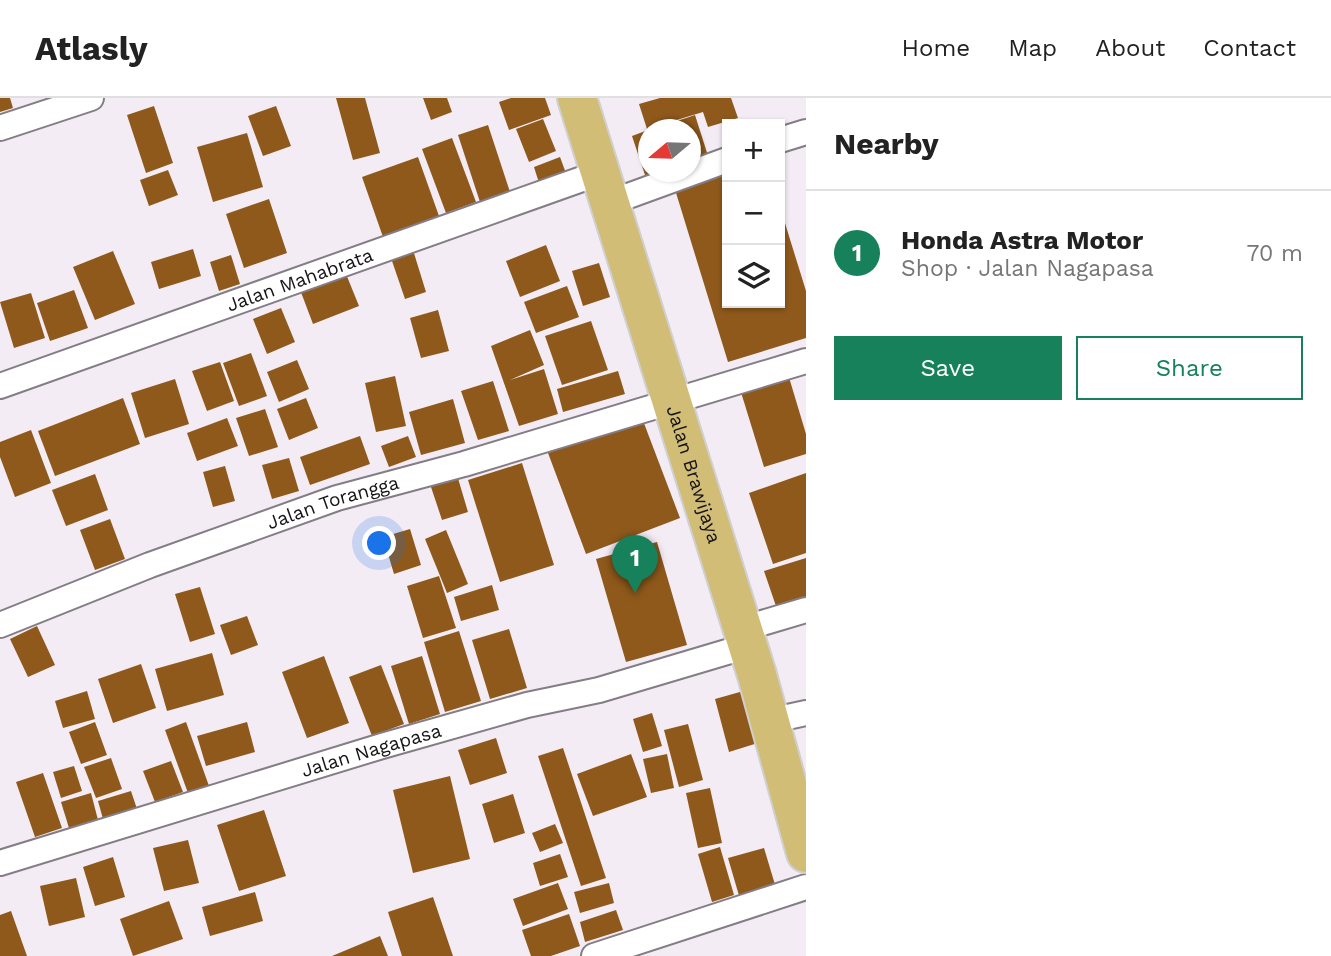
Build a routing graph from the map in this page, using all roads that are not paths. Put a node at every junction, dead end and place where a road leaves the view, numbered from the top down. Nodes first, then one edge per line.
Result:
1 (91, 98) edge
2 (577, 98) edge
3 (0, 128) edge
4 (806, 132) edge
5 (785, 138) edge
6 (722, 161) edge
7 (604, 188) junction
8 (806, 361) edge
9 (0, 386) edge
10 (672, 399) junction
11 (806, 610) edge
12 (0, 625) edge
13 (744, 638) junction
14 (806, 713) edge
15 (769, 721) junction
16 (806, 853) edge
17 (0, 863) edge
18 (806, 887) edge
19 (594, 956) edge

1 - 3 street
2 - 7 main road, Jalan Brawijaya
4 - 5 street
6 - 7 street, Jalan Mahabrata
7 - 9 street, Jalan Mahabrata
7 - 10 main road, Jalan Brawijaya
8 - 10 street, Jalan Torangga
10 - 12 street, Jalan Torangga
10 - 13 main road, Jalan Brawijaya
11 - 13 street, Jalan Nagapasa
13 - 15 main road, Jalan Brawijaya
13 - 17 street, Jalan Nagapasa
14 - 15 street
15 - 16 main road, Jalan Brawijaya
18 - 19 street

